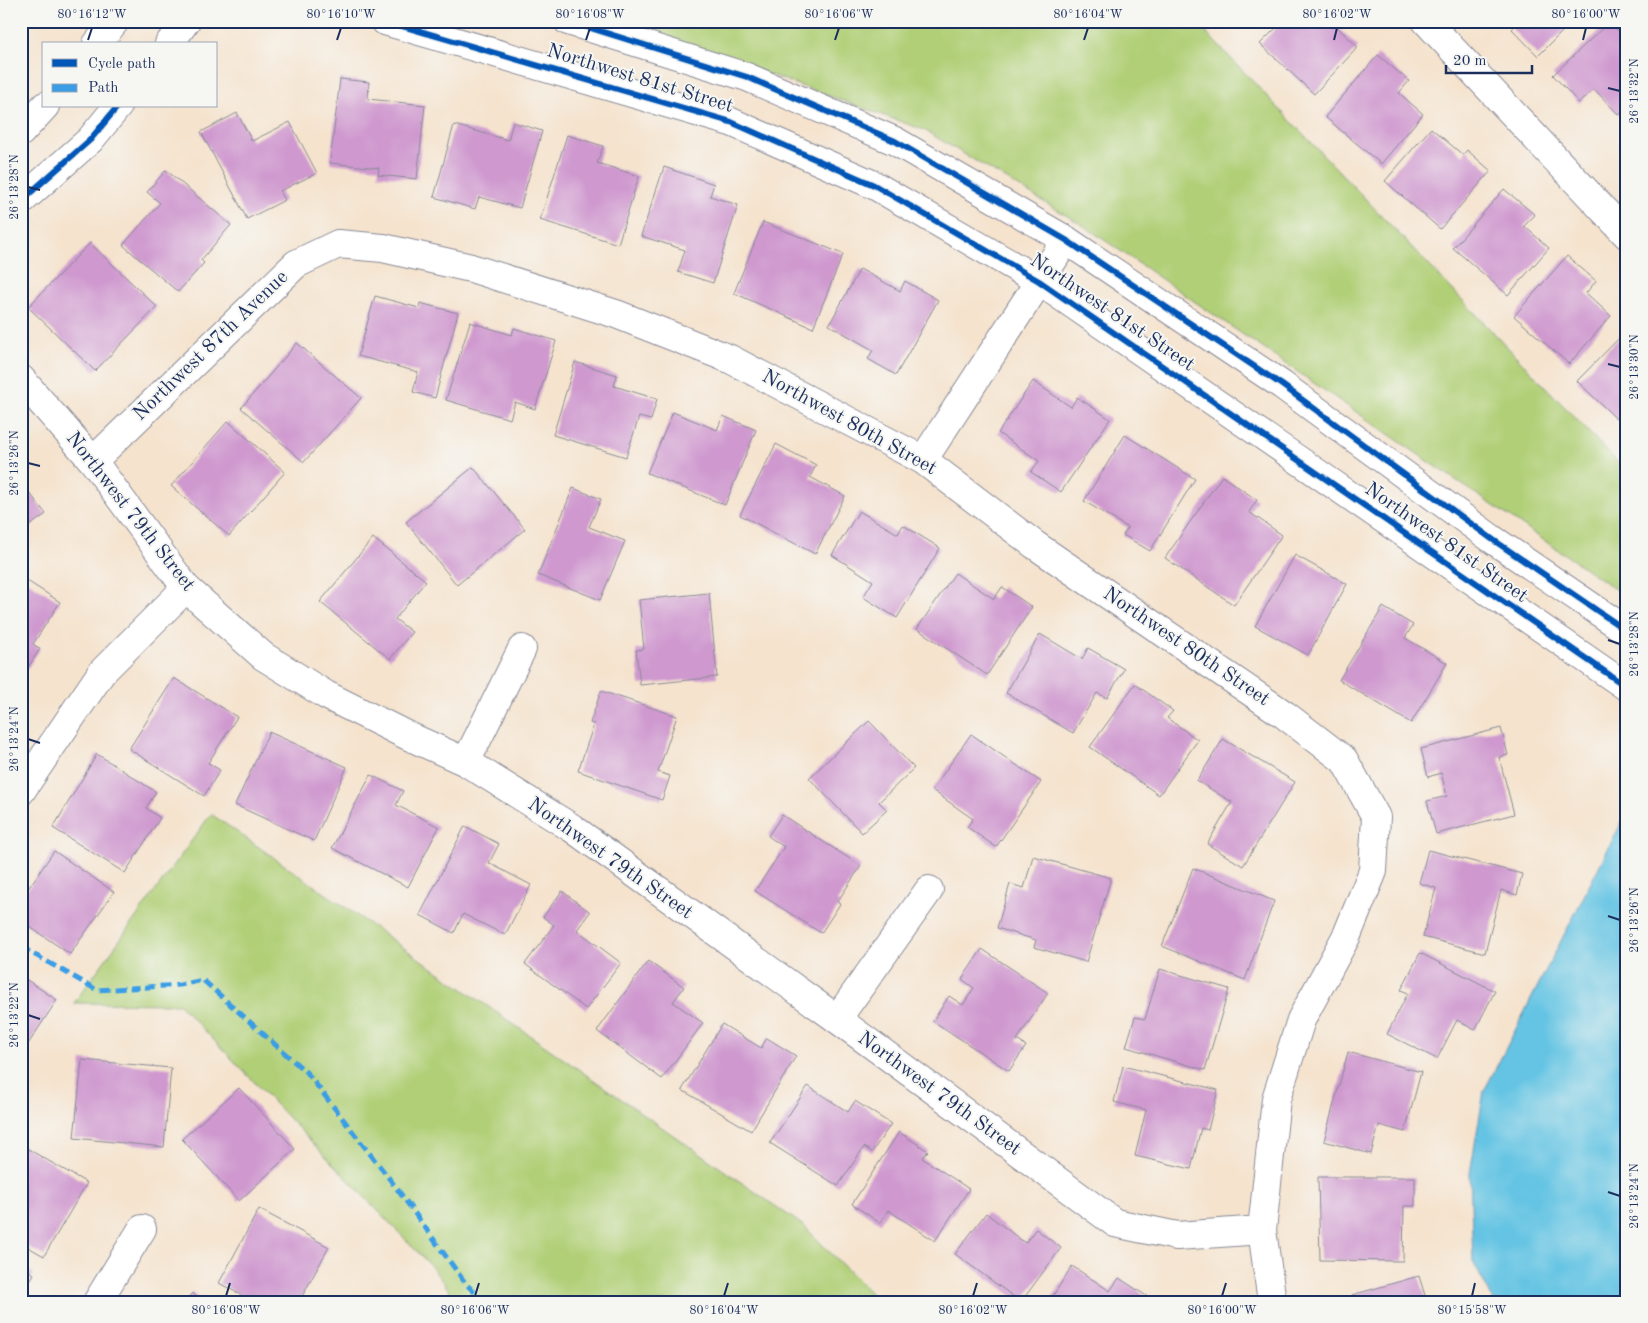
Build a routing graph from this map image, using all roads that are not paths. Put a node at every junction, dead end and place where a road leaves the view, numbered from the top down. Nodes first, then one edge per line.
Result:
1 (115, 21) edge
2 (186, 21) edge
3 (386, 21) edge
4 (568, 21) edge
5 (1426, 21) edge
6 (99, 42) edge
7 (170, 42) edge
8 (43, 108) edge
9 (116, 108) edge
10 (21, 132) edge
11 (21, 201) edge
12 (1627, 236) edge
13 (1066, 240) junction
14 (338, 244) joint
15 (1039, 281) junction
16 (21, 379) edge
17 (923, 460) junction
18 (93, 461) junction
19 (186, 588) junction
20 (1627, 631) edge
21 (522, 649) dead end
22 (1627, 687) edge
23 (466, 762) junction
24 (21, 791) edge
25 (929, 890) dead end
26 (837, 1019) junction
27 (142, 1228) dead end
28 (1262, 1230) junction
29 (97, 1302) edge
30 (1272, 1302) edge

1 - 6 street
2 - 7 street
3 - 15 street, Northwest 81st Street
4 - 13 street, Northwest 81st Street
5 - 12 street
8 - 10 street
9 - 11 street
13 - 15 street
13 - 20 street, Northwest 81st Street
14 - 17 street, Northwest 80th Street
14 - 18 street, Northwest 87th Avenue
15 - 17 street
15 - 22 street, Northwest 81st Street
16 - 18 street, Northwest 79th Street
17 - 28 street, Northwest 80th Street
18 - 19 street, Northwest 79th Street
19 - 23 street, Northwest 79th Street
19 - 24 street
21 - 23 street
23 - 26 street, Northwest 79th Street
25 - 26 street
26 - 28 street, Northwest 79th Street
27 - 29 street
28 - 30 street

